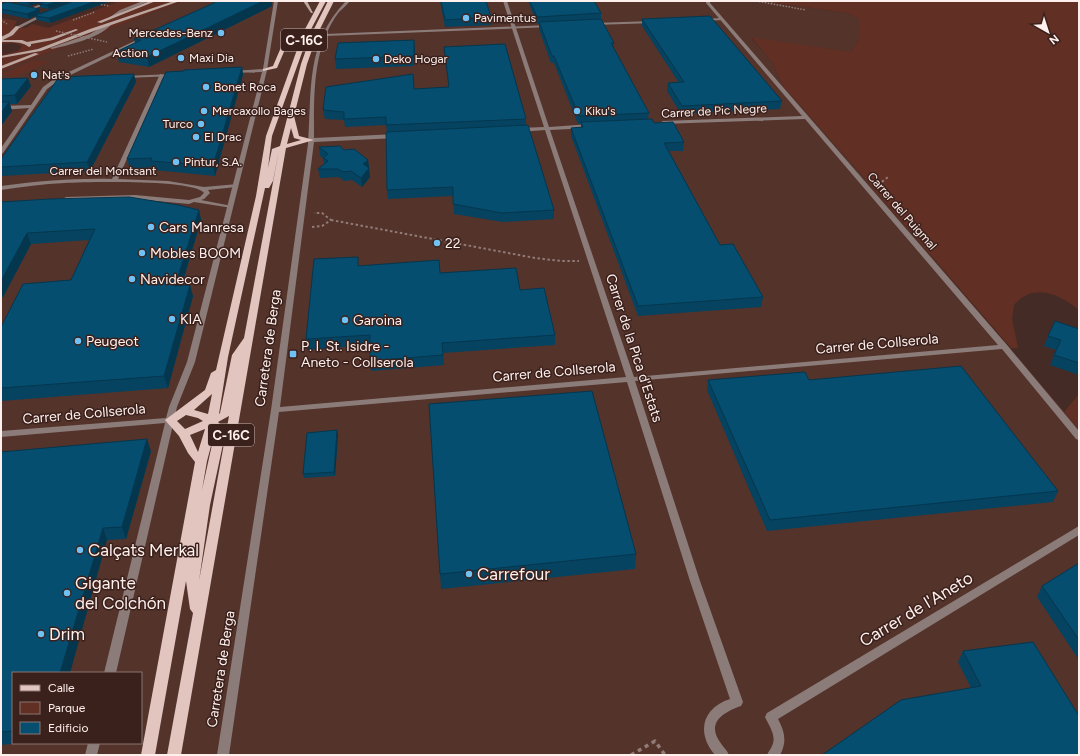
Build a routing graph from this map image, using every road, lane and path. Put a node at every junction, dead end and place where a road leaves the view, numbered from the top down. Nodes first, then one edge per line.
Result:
1 (52, 1) edge
2 (147, 1) edge
3 (154, 1) edge
4 (168, 1) edge
5 (178, 1) edge
6 (276, 1) edge
7 (305, 1) edge
8 (317, 1) edge
9 (323, 1) edge
10 (331, 1) edge
11 (348, 1) edge
12 (505, 1) edge
13 (708, 1) edge
14 (756, 1) edge
15 (777, 1) edge
16 (769, 3) junction
17 (95, 4) edge
18 (22, 7) edge
19 (30, 9) junction
20 (103, 9) dead end
21 (806, 10) dead end
22 (96, 12) dead end
23 (312, 12) junction
24 (112, 17) junction
25 (722, 19) junction
26 (698, 20) edge
27 (119, 21) junction
28 (658, 22) edge
29 (67, 23) dead end
30 (586, 24) edge
31 (92, 25) junction
32 (109, 25) joint
33 (554, 26) edge
34 (18, 27) junction
35 (514, 27) junction
36 (56, 31) dead end
37 (300, 33) junction
38 (325, 35) junction
39 (149, 36) edge
40 (1, 40) edge
41 (19, 41) junction
42 (107, 42) dead end
43 (27, 43) junction
44 (52, 48) joint
45 (26, 52) junction
46 (1, 57) edge
47 (1, 62) edge
48 (1, 65) edge
49 (1, 68) edge
50 (265, 70) junction
51 (225, 72) edge
52 (178, 74) edge
53 (162, 75) junction
54 (116, 77) edge
55 (56, 80) junction
56 (71, 80) edge
57 (289, 82) junction
58 (33, 106) junction
59 (1, 108) edge
60 (292, 116) junction
61 (806, 117) junction
62 (658, 123) edge
63 (596, 126) edge
64 (547, 128) junction
65 (509, 130) edge
66 (406, 135) edge
67 (311, 140) junction
68 (283, 146) junction
69 (1, 152) edge
70 (114, 180) junction
71 (236, 185) junction
72 (1, 188) edge
73 (204, 189) junction
74 (260, 196) junction
75 (60, 200) edge
76 (195, 201) junction
77 (230, 207) junction
78 (301, 213) junction
79 (331, 220) junction
80 (299, 228) junction
81 (591, 260) junction
82 (248, 335) junction
83 (1004, 347) junction
84 (223, 357) junction
85 (630, 378) junction
86 (275, 410) junction
87 (185, 411) junction
88 (170, 420) junction
89 (212, 422) junction
90 (1, 434) edge
91 (184, 434) junction
92 (1079, 436) edge
93 (200, 461) junction
94 (1079, 530) edge
95 (198, 617) junction
96 (110, 672) edge
97 (94, 744) edge
98 (718, 754) edge
99 (91, 755) edge
100 (148, 755) edge
101 (174, 755) edge
102 (223, 755) edge
103 (631, 755) edge
104 (665, 755) edge
105 (773, 755) edge

1 - 19 street
2 - 24 street
3 - 24 main road
4 - 27 main road
5 - 27 main road
6 - 50 street
7 - 23 main road
8 - 23 main road
9 - 57 main road, C-16C
10 - 60 main road, C-16C
11 - 38 street, Carretera de Berga
12 - 35 street, Carrer de la Pica d'Estats
13 - 25 street, Carrer del Puigmal
14 - 16 path
15 - 16 path
16 - 21 path
17 - 20 path
18 - 19 street
19 - 34 street
22 - 29 path
23 - 37 main road
24 - 31 main road
25 - 26 street
25 - 61 street, Carrer del Puigmal
27 - 32 main road
27 - 45 main road
28 - 30 street
31 - 43 main road
31 - 45 main road
32 - 44 street
33 - 35 street
34 - 40 main road
34 - 41 main road
35 - 38 street
35 - 64 street, Carrer de la Pica d'Estats
36 - 42 path, bridge
37 - 50 main road
37 - 57 main road
38 - 67 street, Carretera de Berga
39 - 55 street
40 - 41 main road
41 - 43 main road
43 - 45 main road
44 - 49 main road
45 - 46 main road
45 - 47 main road
45 - 48 main road
50 - 51 street
50 - 71 street
52 - 53 street
53 - 54 street
53 - 70 street
55 - 56 street
55 - 58 street
57 - 74 main road, C-16C
58 - 59 street
58 - 69 street
60 - 67 main road
60 - 68 main road, C-16C
61 - 62 street, Carrer de Pic Negre
61 - 83 street, Carrer del Puigmal
63 - 64 street
64 - 65 street
64 - 81 street, Carrer de la Pica d'Estats
66 - 67 street
67 - 68 main road
67 - 78 street, Carretera de Berga
68 - 74 main road
68 - 82 main road, C-16C
70 - 72 street, Carrer del Montsant
70 - 73 street, Carrer del Montsant
71 - 73 street, Carrer del Montsant
71 - 77 street
73 - 76 street
74 - 84 main road, C-16C
75 - 76 street, Carrer del Montsant
76 - 77 street, Carrer del Montsant
77 - 88 street
78 - 79 path
78 - 80 street, Carretera de Berga
79 - 80 path
79 - 81 path
80 - 86 street, Carretera de Berga
81 - 85 street, Carrer de la Pica d'Estats
82 - 89 main road
82 - 95 main road, C-16C
83 - 85 street, Carrer de Collserola
83 - 92 street, Carrer del Puigmal
84 - 87 main road
84 - 89 main road, C-16C
85 - 86 street, Carrer de Collserola
85 - 98 street, Carrer de la Pica d'Estats
86 - 102 street, Carretera de Berga
87 - 88 main road
87 - 89 main road
88 - 90 street, Carrer de Collserola
88 - 91 main road
88 - 96 street
89 - 91 main road
89 - 93 main road, C-16C
89 - 95 main road
91 - 93 main road
93 - 100 main road, C-16C
94 - 105 street, Carrer de l'Aneto
95 - 101 main road, C-16C
97 - 99 street
103 - 104 path

